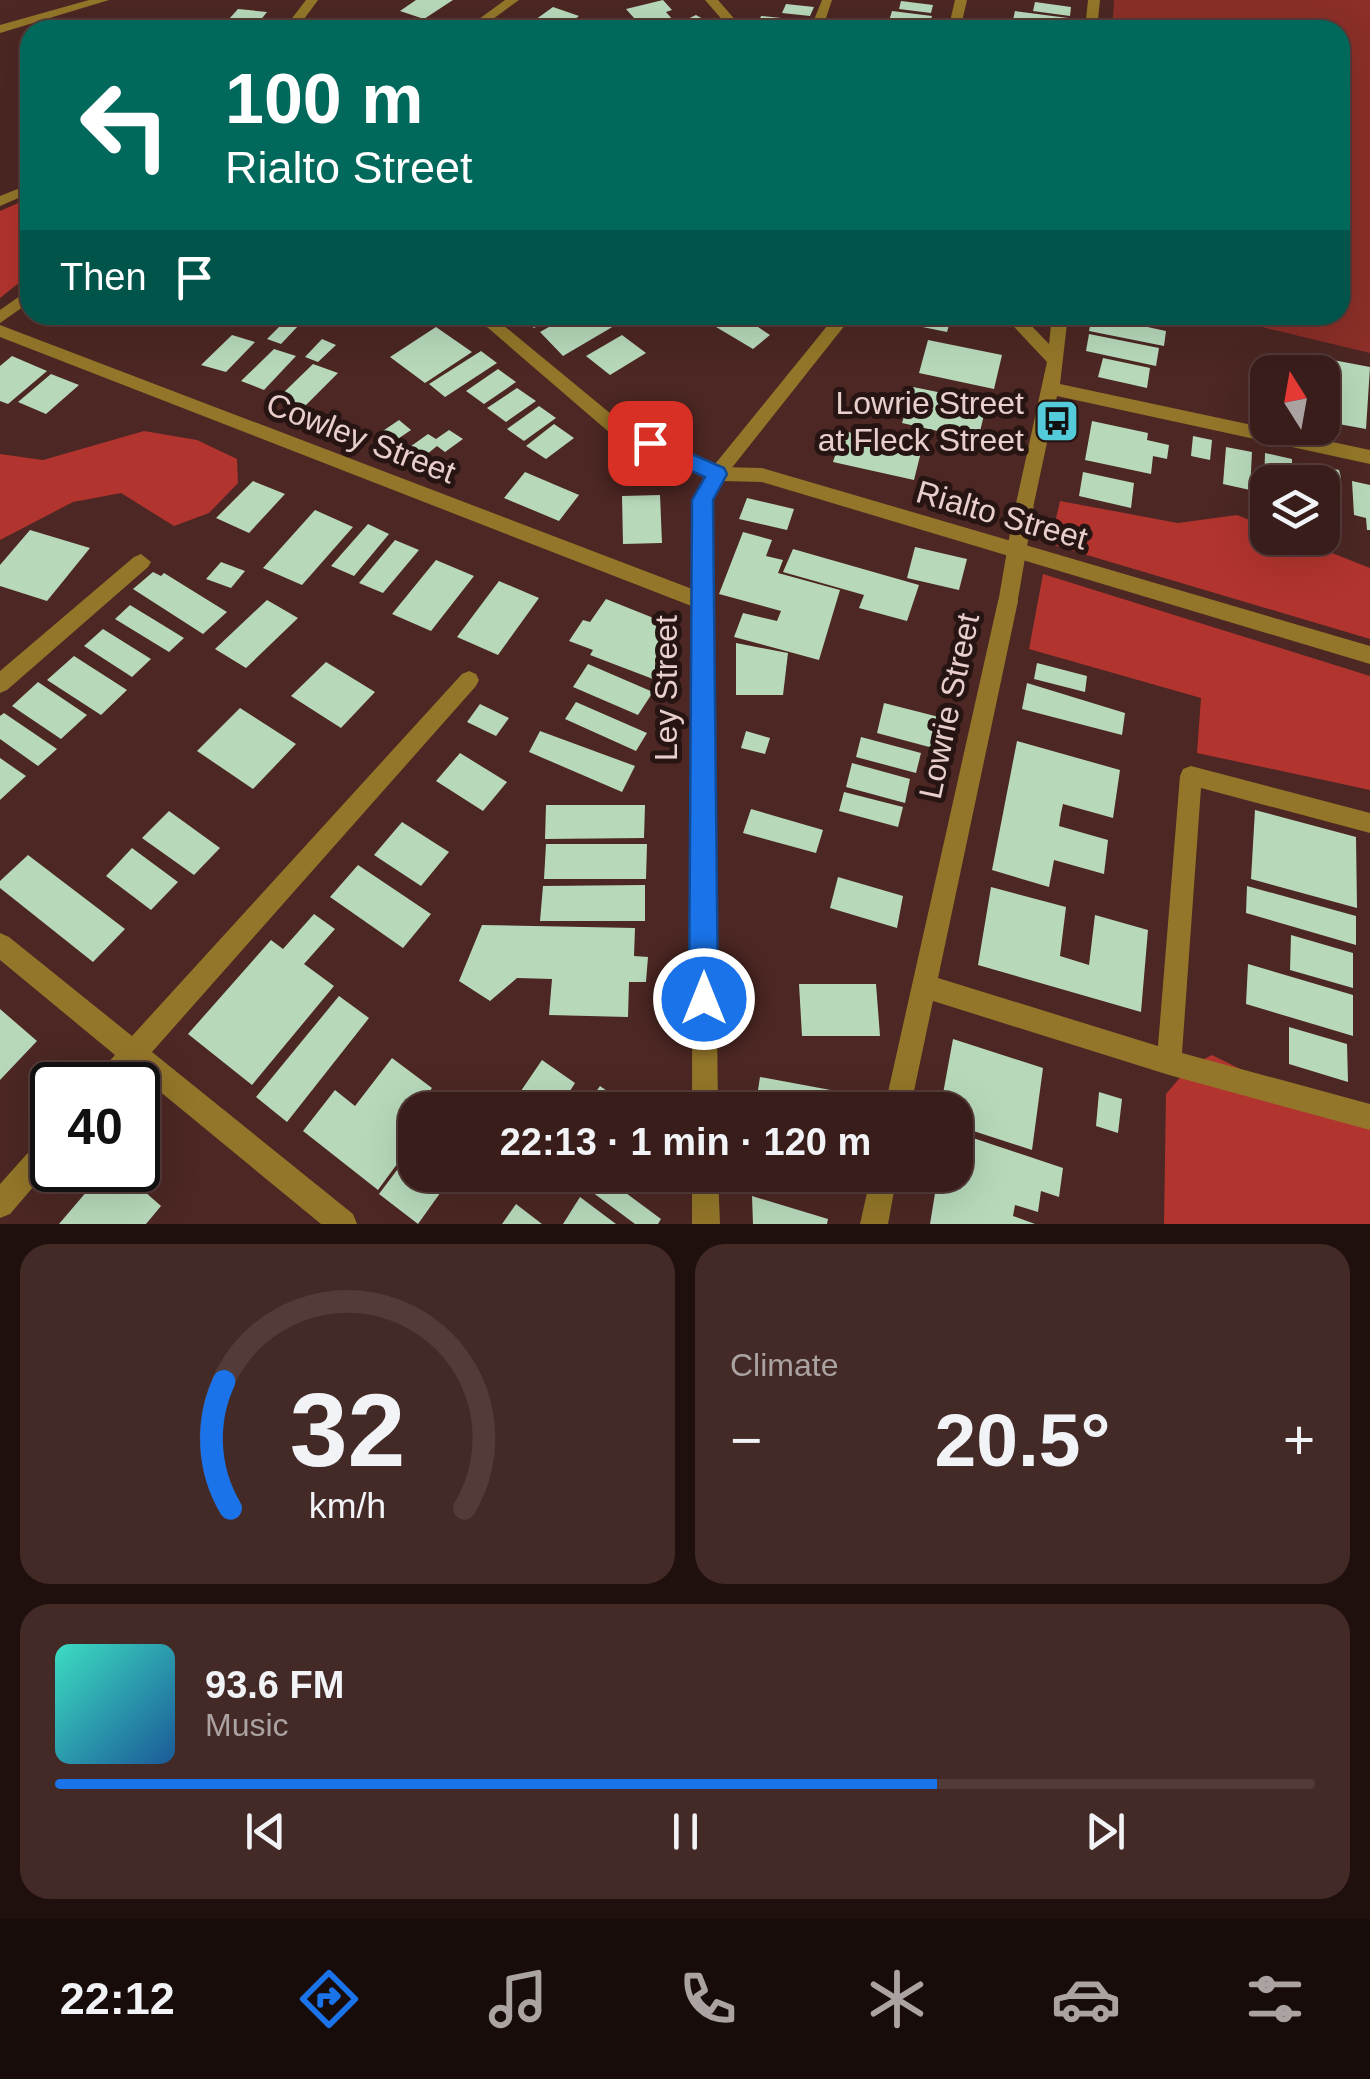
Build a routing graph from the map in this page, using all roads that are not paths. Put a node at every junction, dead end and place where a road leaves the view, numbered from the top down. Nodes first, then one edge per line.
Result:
1 (103, 0) edge
2 (312, 0) edge
3 (512, 0) edge
4 (34, 20) edge
5 (297, 20) edge
6 (484, 20) edge
7 (20, 302) edge
8 (0, 318) edge
9 (493, 325) edge
10 (837, 325) edge
11 (1020, 325) edge
12 (1059, 325) edge
13 (0, 331) edge
14 (1056, 361) junction
15 (1049, 388) junction
16 (1370, 457) edge
17 (717, 474) junction
18 (141, 562) dead end
19 (701, 601) junction
20 (1370, 655) edge
21 (470, 680) dead end
22 (0, 684) edge
23 (1370, 823) edge
24 (0, 945) edge
25 (922, 986) junction
26 (134, 1054) junction
27 (127, 1062) edge
28 (1169, 1062) junction
29 (704, 1092) edge
30 (901, 1092) edge
31 (1370, 1117) edge
32 (30, 1169) edge
33 (705, 1192) edge
34 (881, 1192) edge
35 (0, 1204) edge
36 (343, 1224) edge
37 (706, 1224) edge
38 (874, 1224) edge

1 - 4 street
2 - 5 street
3 - 6 street
7 - 8 street
9 - 17 street, Rialto Street
10 - 17 street, Ley Street
11 - 14 street
12 - 14 street, Lowrie Street
13 - 19 street, Cowley Street
14 - 15 street, Lowrie Street
15 - 16 street
15 - 25 street, Lowrie Street, bridge
17 - 19 street, Ley Street
17 - 20 street, Rialto Street
18 - 22 street
19 - 29 street, Ley Street
21 - 26 street
23 - 28 street
24 - 26 street
25 - 28 street
25 - 30 street, Lowrie Street
26 - 27 street
26 - 36 street
28 - 31 street
32 - 35 street
33 - 37 street
34 - 38 street

